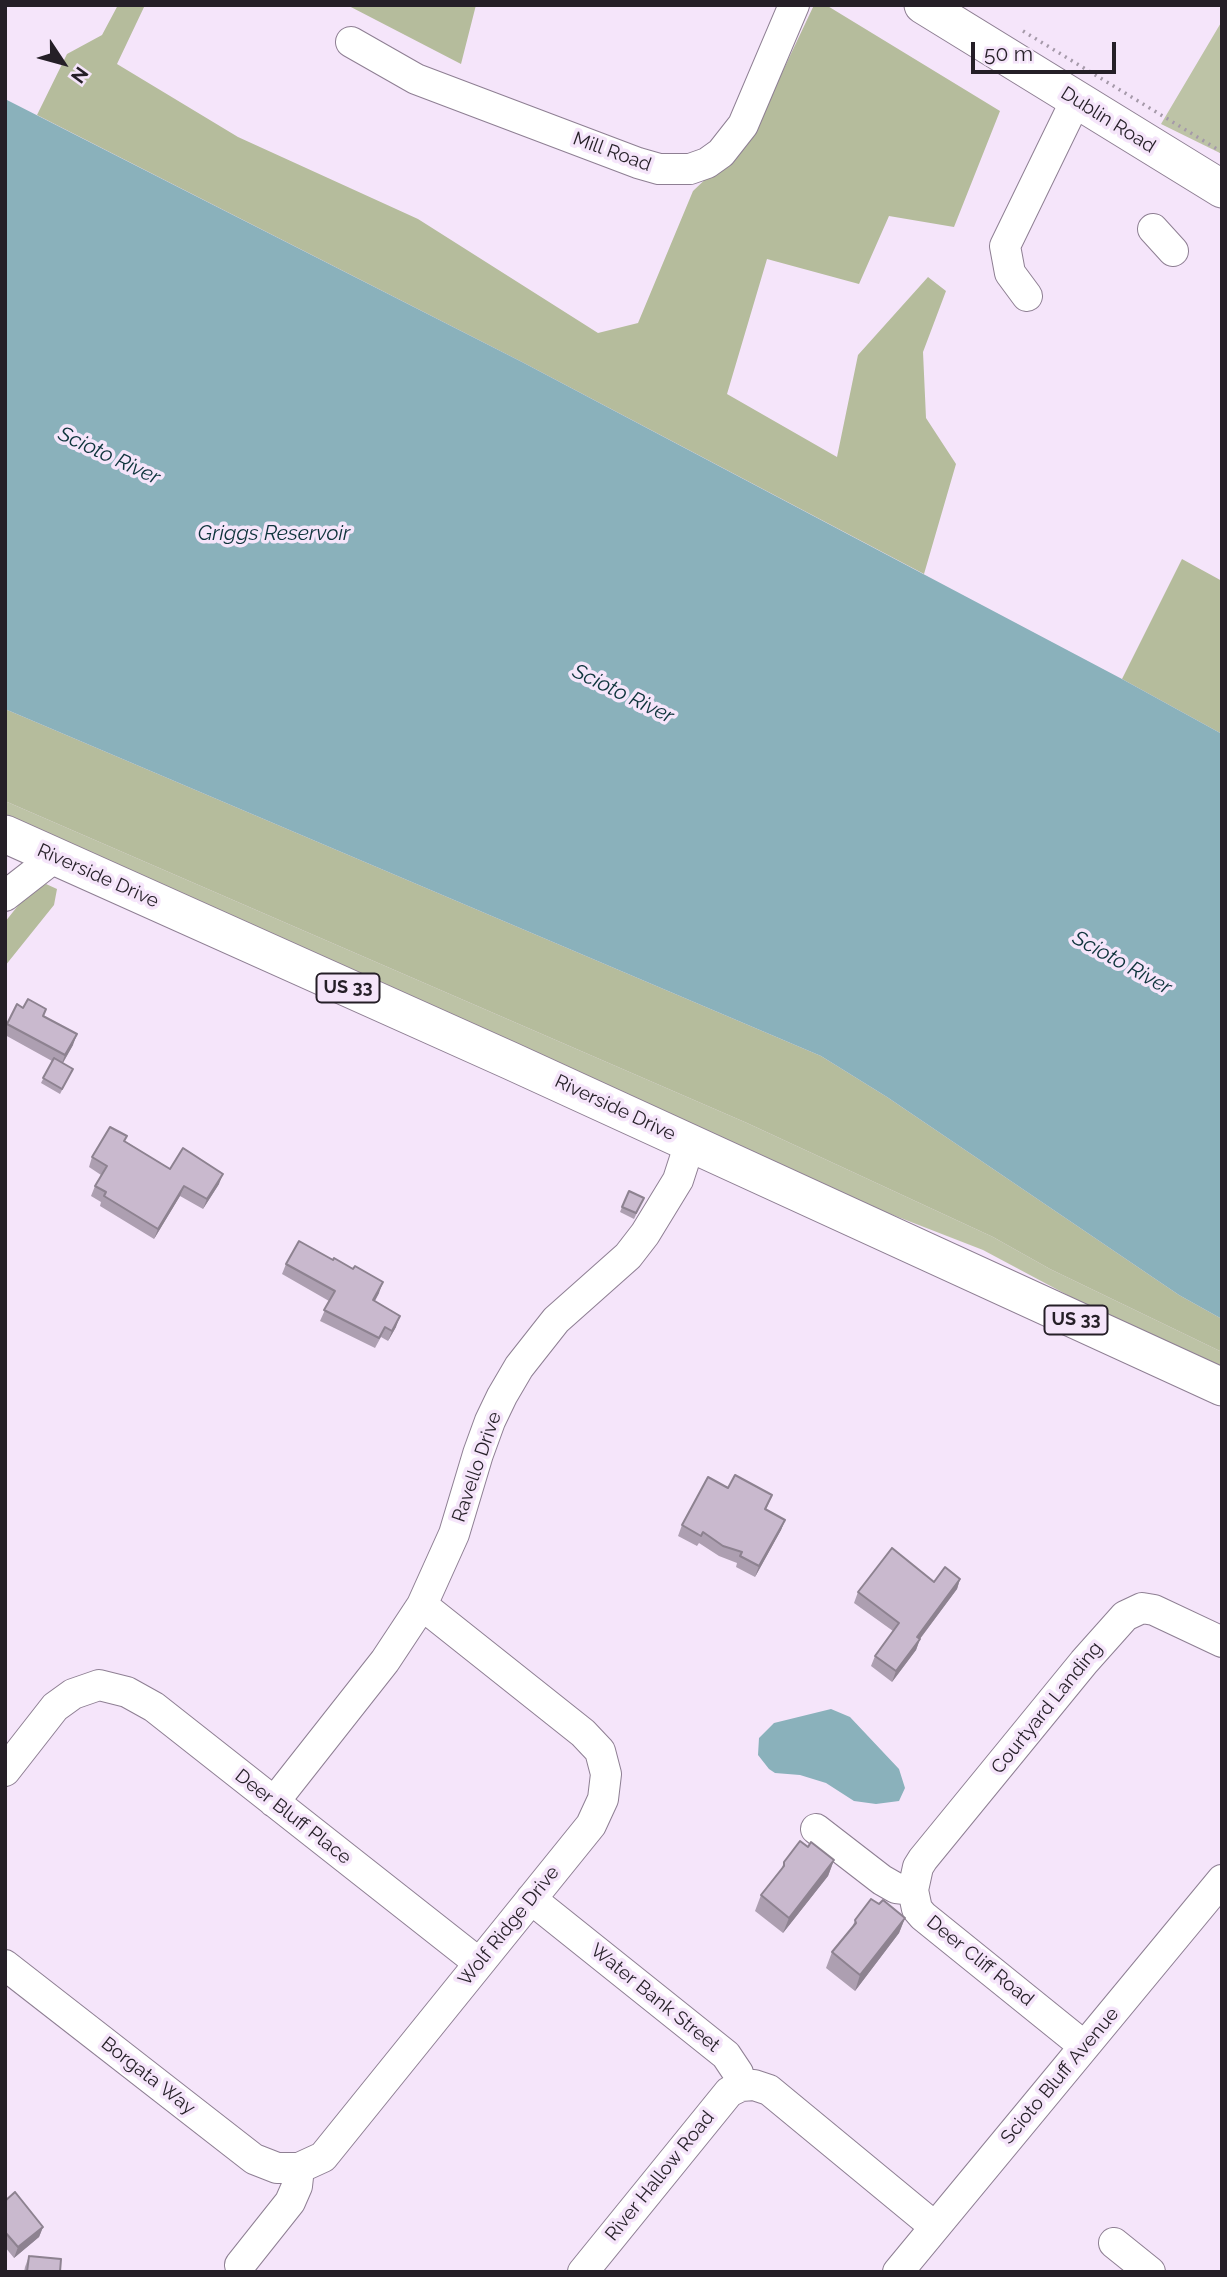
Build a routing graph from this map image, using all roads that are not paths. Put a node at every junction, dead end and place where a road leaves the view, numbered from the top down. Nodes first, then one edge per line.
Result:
1 (794, 5) edge
2 (923, 5) edge
3 (351, 42) dead end
4 (1076, 100) junction
5 (1222, 189) edge
6 (1153, 229) dead end
7 (1173, 251) dead end
8 (1027, 296) dead end
9 (5, 834) edge
10 (55, 857) junction
11 (5, 896) edge
12 (690, 1143) junction
13 (1222, 1387) edge
14 (422, 1605) junction
15 (1222, 1642) edge
16 (5, 1771) edge
17 (274, 1802) junction
18 (816, 1829) dead end
19 (1222, 1880) edge
20 (913, 1890) junction
21 (531, 1899) junction
22 (479, 1964) junction
23 (5, 1965) edge
24 (1084, 2046) junction
25 (741, 2085) junction
26 (299, 2168) junction
27 (934, 2227) junction
28 (1114, 2243) dead end
29 (240, 2265) dead end
30 (583, 2272) edge
31 (898, 2272) edge
32 (1150, 2272) edge

1 - 3 street, Mill Road
2 - 4 main road, Dublin Road
4 - 5 main road, Dublin Road
4 - 8 street
6 - 7 street
9 - 10 main road, Riverside Drive / US 33
10 - 11 street
10 - 12 main road, Riverside Drive / US 33
12 - 13 main road, Riverside Drive / US 33
12 - 14 street, Ravello Drive
14 - 17 street, Ravello Drive
14 - 21 street, Wolf Ridge Drive
15 - 20 street, Courtyard Landing
16 - 17 street, Deer Bluff Place
17 - 22 street, Deer Bluff Place
18 - 20 street
19 - 24 street, Scioto Bluff Avenue
20 - 24 street, Deer Cliff Road
21 - 22 street, Wolf Ridge Drive
21 - 25 street, Water Bank Street
22 - 26 street, Wolf Ridge Drive
23 - 26 street, Borgata Way
24 - 27 street, Scioto Bluff Avenue
25 - 27 street
25 - 30 street, River Hallow Road
26 - 29 street
27 - 31 street, Scioto Bluff Avenue
28 - 32 street

